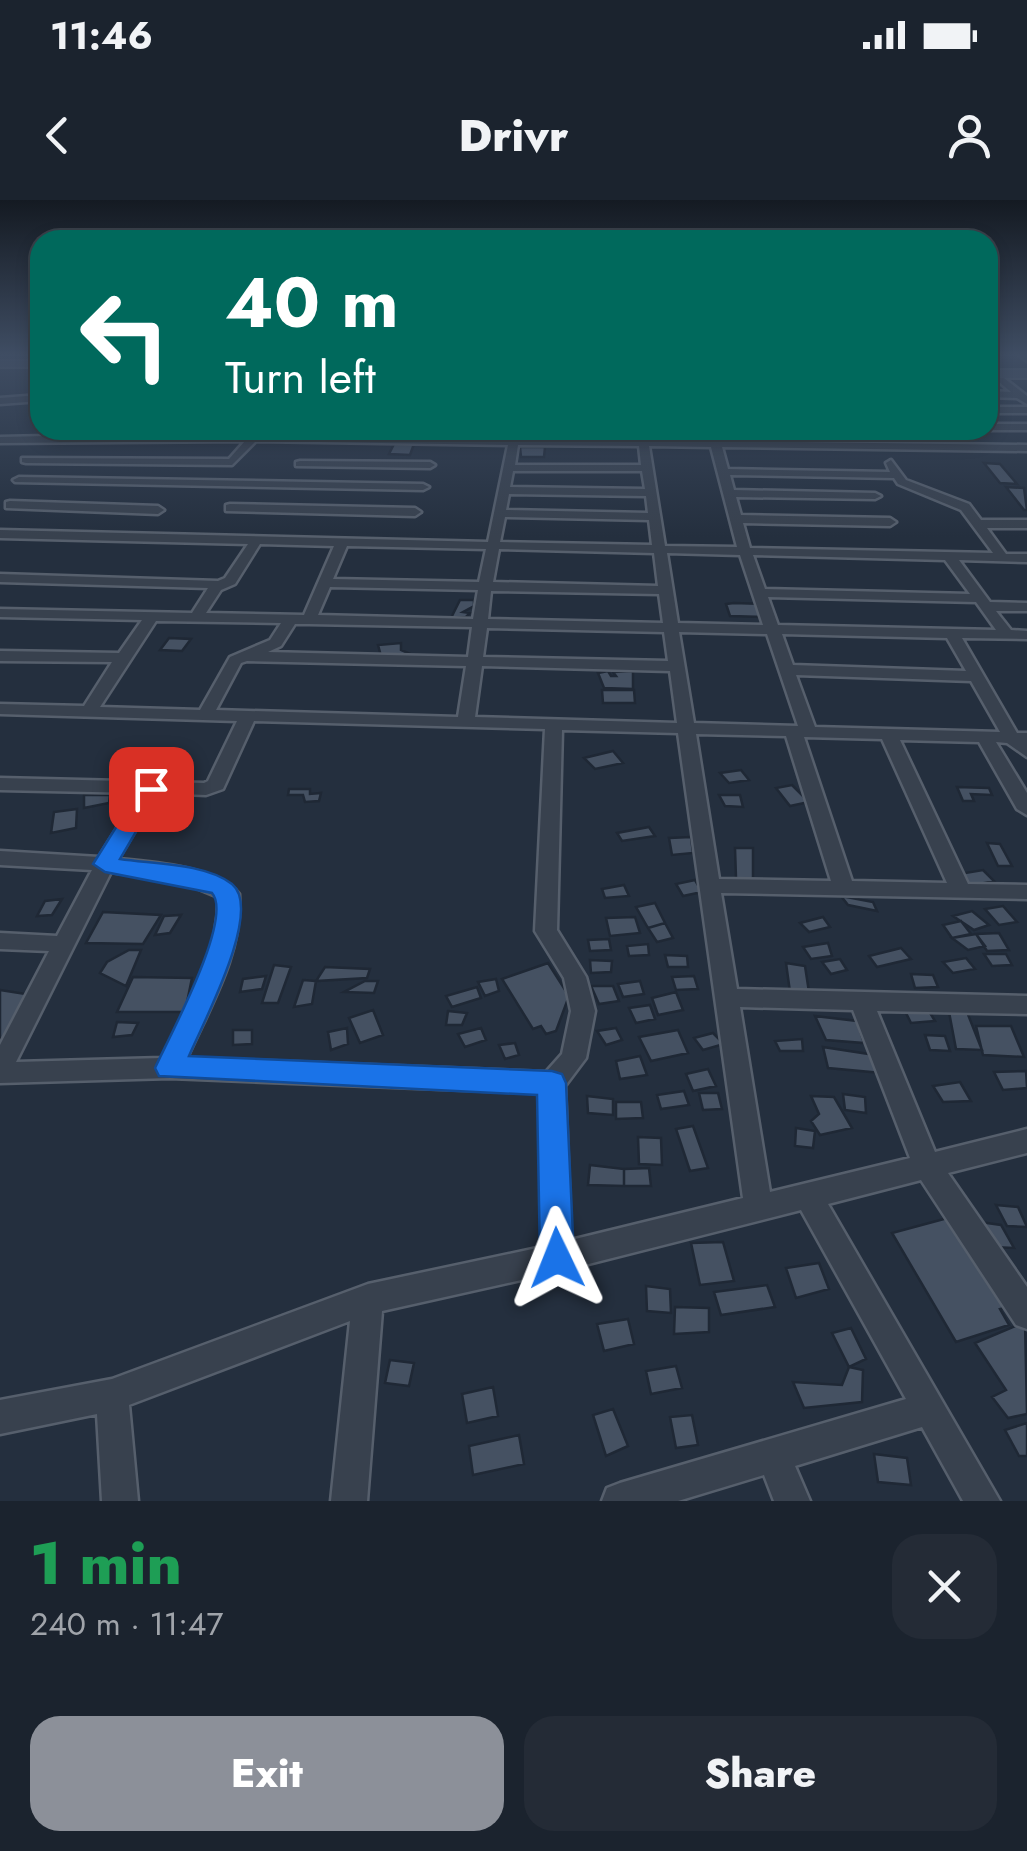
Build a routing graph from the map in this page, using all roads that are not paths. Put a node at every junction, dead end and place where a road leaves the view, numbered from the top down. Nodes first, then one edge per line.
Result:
1 (998, 427) edge
2 (1027, 428) edge
3 (30, 438) edge
4 (0, 440) edge
5 (33, 440) edge
6 (253, 440) edge
7 (313, 440) edge
8 (436, 440) edge
9 (513, 440) edge
10 (644, 440) edge
11 (675, 440) edge
12 (716, 440) edge
13 (842, 440) edge
14 (906, 440) edge
15 (717, 444) junction
16 (846, 446) junction
17 (883, 447) junction
18 (912, 447) junction
19 (1027, 448) edge
20 (26, 460) junction
21 (220, 464) junction
22 (300, 464) junction
23 (430, 466) junction
24 (507, 468) junction
25 (649, 468) junction
26 (725, 472) junction
27 (899, 478) junction
28 (18, 482) junction
29 (183, 484) junction
30 (205, 484) junction
31 (249, 484) junction
32 (0, 485) edge
33 (289, 485) junction
34 (423, 487) junction
35 (504, 490) junction
36 (651, 492) junction
37 (730, 492) junction
38 (876, 496) junction
39 (10, 505) junction
40 (230, 508) junction
41 (158, 510) junction
42 (415, 512) junction
43 (500, 513) junction
44 (654, 516) junction
45 (736, 519) junction
46 (890, 522) junction
47 (978, 524) junction
48 (1027, 524) edge
49 (0, 531) edge
50 (134, 540) junction
51 (208, 540) junction
52 (256, 542) junction
53 (341, 544) junction
54 (406, 545) junction
55 (493, 547) junction
56 (658, 551) junction
57 (745, 552) junction
58 (910, 555) junction
59 (949, 556) junction
60 (1002, 557) junction
61 (1027, 558) edge
62 (0, 578) edge
63 (322, 583) junction
64 (485, 586) junction
65 (216, 587) junction
66 (664, 590) junction
67 (761, 594) junction
68 (983, 602) junction
69 (1027, 607) edge
70 (0, 613) edge
71 (152, 616) junction
72 (196, 617) junction
73 (291, 619) junction
74 (309, 620) junction
75 (480, 622) junction
76 (670, 628) junction
77 (773, 630) junction
78 (952, 634) junction
79 (1007, 635) junction
80 (1027, 635) edge
81 (0, 656) edge
82 (242, 656) junction
83 (123, 658) junction
84 (475, 663) junction
85 (677, 666) junction
86 (788, 670) junction
87 (976, 676) junction
88 (0, 709) edge
89 (90, 712) junction
90 (204, 714) junction
91 (248, 716) junction
92 (466, 722) junction
93 (554, 724) junction
94 (686, 728) junction
95 (801, 730) junction
96 (888, 732) junction
97 (984, 736) junction
98 (1019, 737) edge
99 (1027, 752) edge
100 (0, 784) edge
101 (151, 789) junction
102 (1027, 809) edge
103 (0, 858) edge
104 (105, 864) junction
105 (713, 886) junction
106 (844, 889) junction
107 (960, 892) junction
108 (1027, 892) edge
109 (0, 941) edge
110 (64, 944) junction
111 (729, 998) junction
112 (862, 1004) junction
113 (1027, 1006) edge
114 (170, 1068) junction
115 (0, 1071) edge
116 (552, 1083) junction
117 (1027, 1141) edge
118 (926, 1164) junction
119 (807, 1194) junction
120 (758, 1207) junction
121 (557, 1258) junction
122 (368, 1299) junction
123 (1027, 1314) edge
124 (112, 1395) junction
125 (930, 1408) junction
126 (0, 1417) edge
127 (772, 1454) junction
128 (120, 1501) edge
129 (349, 1501) edge
130 (620, 1501) edge
131 (792, 1501) edge
132 (982, 1501) edge

1 - 2 street
3 - 4 street
5 - 20 street
6 - 21 street
7 - 22 street
8 - 23 street
9 - 24 street
10 - 25 street
11 - 15 street
12 - 15 street
13 - 16 street
14 - 18 street
15 - 16 street
15 - 26 street
16 - 17 street
17 - 18 street
17 - 27 street
18 - 19 street
20 - 21 street
20 - 28 street
21 - 30 street
22 - 23 street
22 - 33 street
23 - 34 street
24 - 25 street
24 - 35 street
25 - 36 street
26 - 27 street
26 - 37 street
27 - 38 street
27 - 47 street
28 - 29 street
28 - 32 street
28 - 39 street
29 - 30 street
29 - 41 street
30 - 31 street
31 - 33 street
31 - 40 street
33 - 34 street
34 - 42 street
35 - 36 street
35 - 43 street
36 - 44 street
37 - 38 street
37 - 45 street
38 - 46 street
39 - 41 street
39 - 49 street
40 - 42 street
40 - 51 street
41 - 50 street
42 - 54 street
43 - 44 street
43 - 55 street
44 - 56 street
45 - 46 street
45 - 57 street
46 - 58 street
47 - 48 street
47 - 60 street
49 - 50 street
50 - 51 street
51 - 52 street
52 - 53 street
52 - 65 street
53 - 54 street
53 - 63 street
54 - 55 street
55 - 56 street
55 - 64 street
56 - 57 street
56 - 66 street
57 - 58 street
57 - 67 street
58 - 59 street
59 - 60 street
59 - 68 street
60 - 61 street
62 - 65 street
63 - 64 street
63 - 74 street
64 - 66 street
64 - 75 street
65 - 72 street
66 - 76 street
67 - 68 street
67 - 77 street
68 - 69 street
68 - 79 street
70 - 71 street
71 - 72 street
71 - 83 street
72 - 73 street
73 - 74 street
73 - 82 street
74 - 75 street
75 - 76 street
75 - 84 street
76 - 77 street
76 - 85 street
77 - 78 street
77 - 86 street
78 - 79 street
78 - 87 street
79 - 80 street
81 - 83 street
82 - 84 street
82 - 90 street
83 - 89 street
84 - 85 street
84 - 92 street
85 - 94 street
86 - 87 street
86 - 95 street
87 - 98 street
88 - 89 street
89 - 90 street
90 - 91 street
91 - 92 street
91 - 101 street
92 - 93 street
93 - 94 street
93 - 116 street
94 - 95 street
94 - 105 street
95 - 96 street
95 - 106 street
96 - 97 street
96 - 107 street
97 - 98 street
97 - 102 street
98 - 99 street
100 - 101 street
101 - 104 street
103 - 104 street
104 - 110 street
104 - 114 street
105 - 106 street
105 - 111 street
106 - 107 street
107 - 108 street
109 - 110 street
110 - 115 street
111 - 112 street
111 - 120 street
112 - 113 street
112 - 118 street
114 - 115 street
114 - 116 street
116 - 121 street
117 - 118 street
118 - 119 street
118 - 123 street
119 - 120 street
119 - 125 street
120 - 121 street
121 - 122 street
122 - 124 street
122 - 129 street
124 - 126 street
124 - 128 street
125 - 127 street
125 - 132 street
127 - 130 street
127 - 131 street

